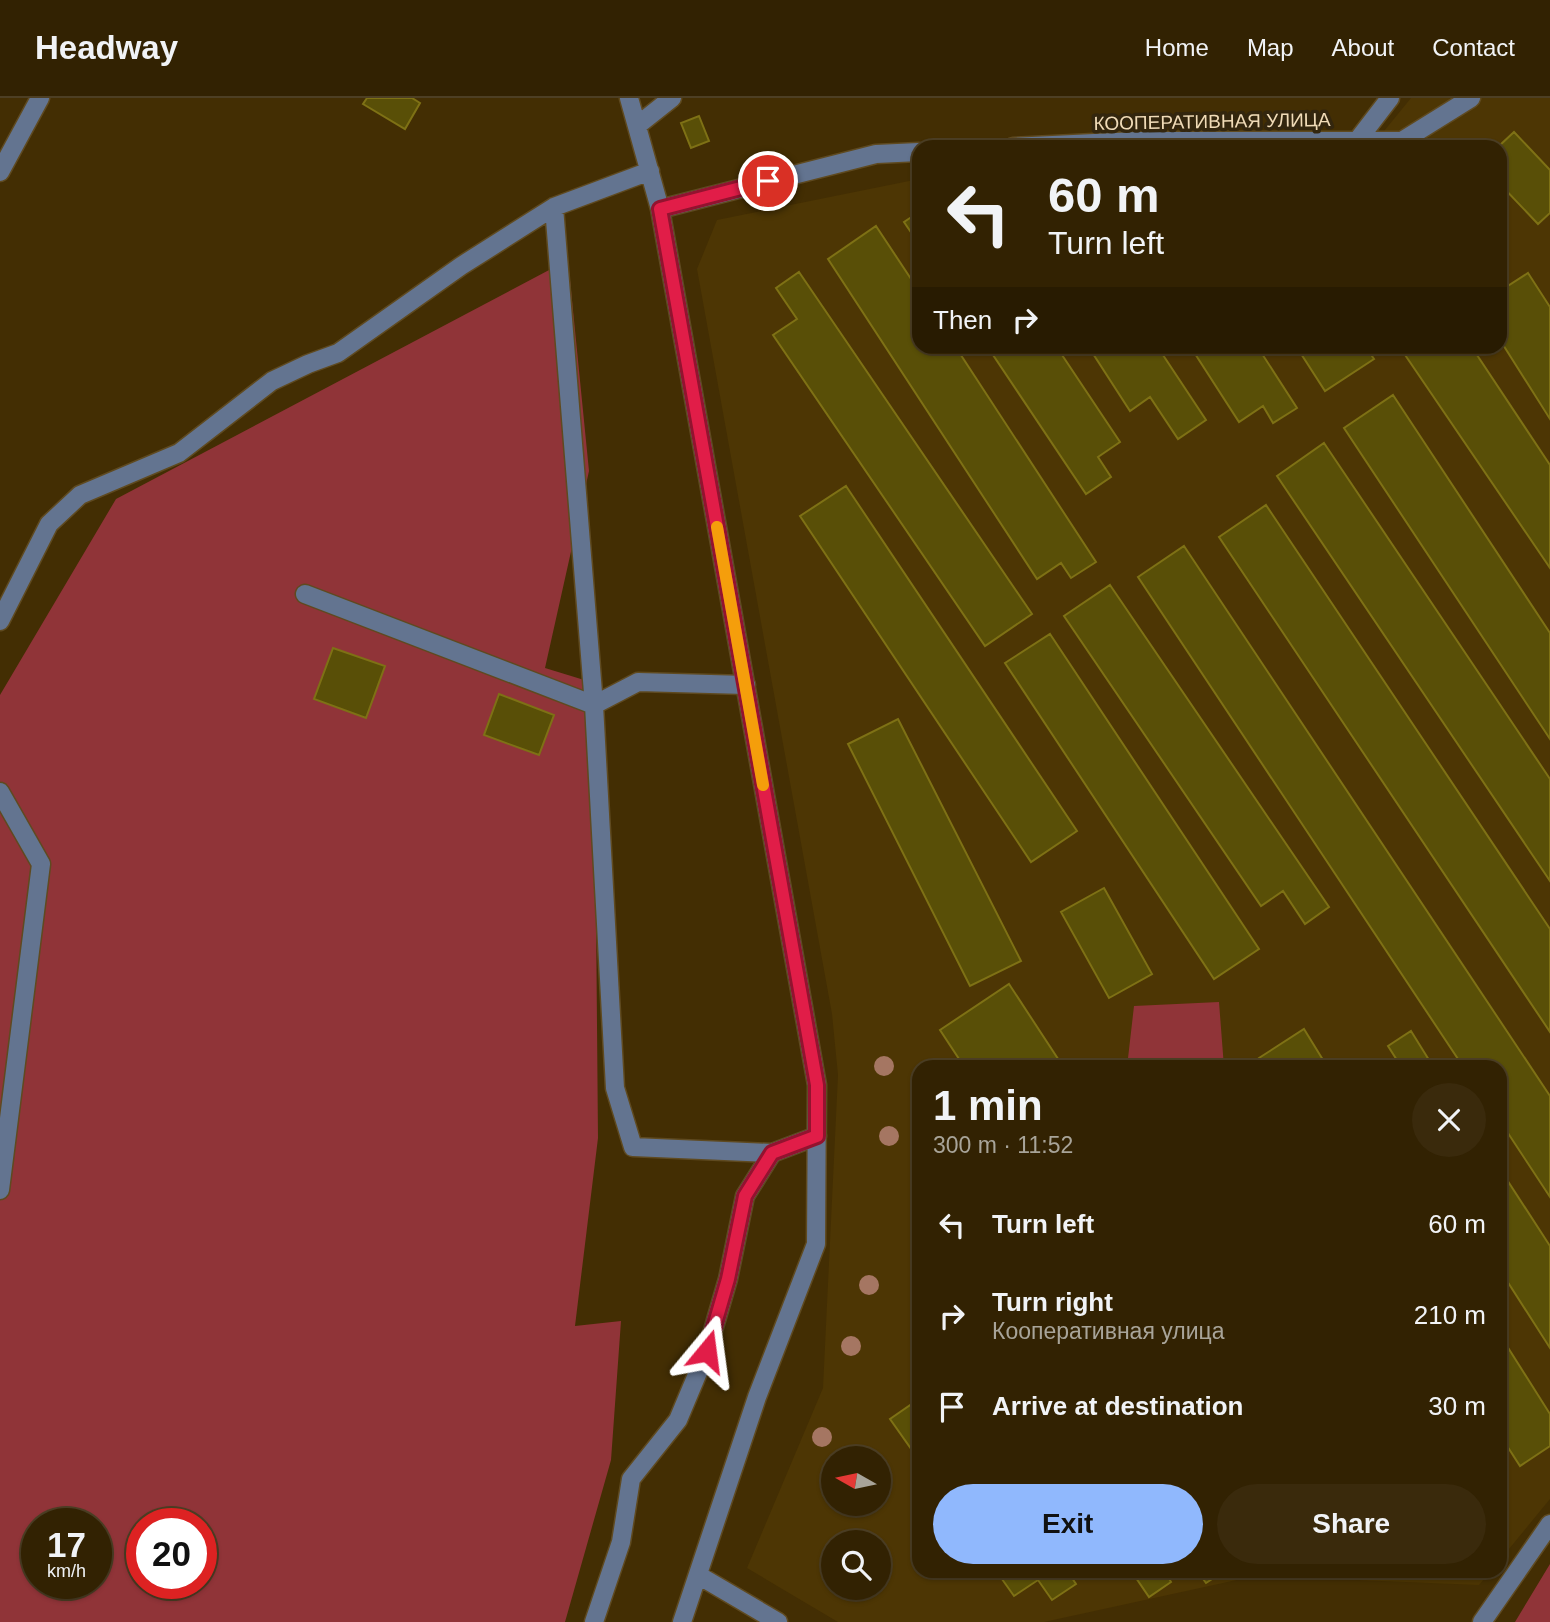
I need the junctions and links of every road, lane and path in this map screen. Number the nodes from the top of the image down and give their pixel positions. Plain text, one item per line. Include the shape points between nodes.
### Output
1 (40, 98) edge
2 (629, 98) edge
3 (672, 98) edge
4 (1390, 98) edge
5 (1471, 98) edge
6 (638, 125) junction
7 (1358, 140) edge
8 (1404, 140) edge
9 (912, 152) edge
10 (650, 171) junction
11 (0, 172) edge
12 (554, 206) junction
13 (660, 209) junction
14 (305, 594) dead end
15 (0, 621) edge
16 (746, 685) junction
17 (594, 705) junction
18 (0, 792) edge
19 (817, 1136) junction
20 (772, 1153) junction
21 (0, 1190) edge
22 (1550, 1524) edge
23 (698, 1575) junction
24 (594, 1622) edge
25 (682, 1622) edge
26 (778, 1622) edge
27 (1482, 1622) edge

1 - 11 street
2 - 6 street
3 - 6 street
4 - 7 street, КООПЕРАТИВНАЯ УЛИЦА
5 - 8 street
6 - 10 street
9 - 13 street via 876,154
10 - 12 street
10 - 13 street
12 - 15 street via 338,353 272,382 179,453 80,495 49,524
12 - 17 street
13 - 16 street
14 - 17 street
16 - 17 street via 638,682
16 - 19 street via 817,1085
17 - 20 street via 615,1088 633,1147
18 - 21 street via 41,864
19 - 20 street
19 - 23 street via 816,1244 757,1397
20 - 24 street via 745,1196 707,1351 678,1420 631,1479 621,1542
22 - 27 street
23 - 25 street
23 - 26 street

